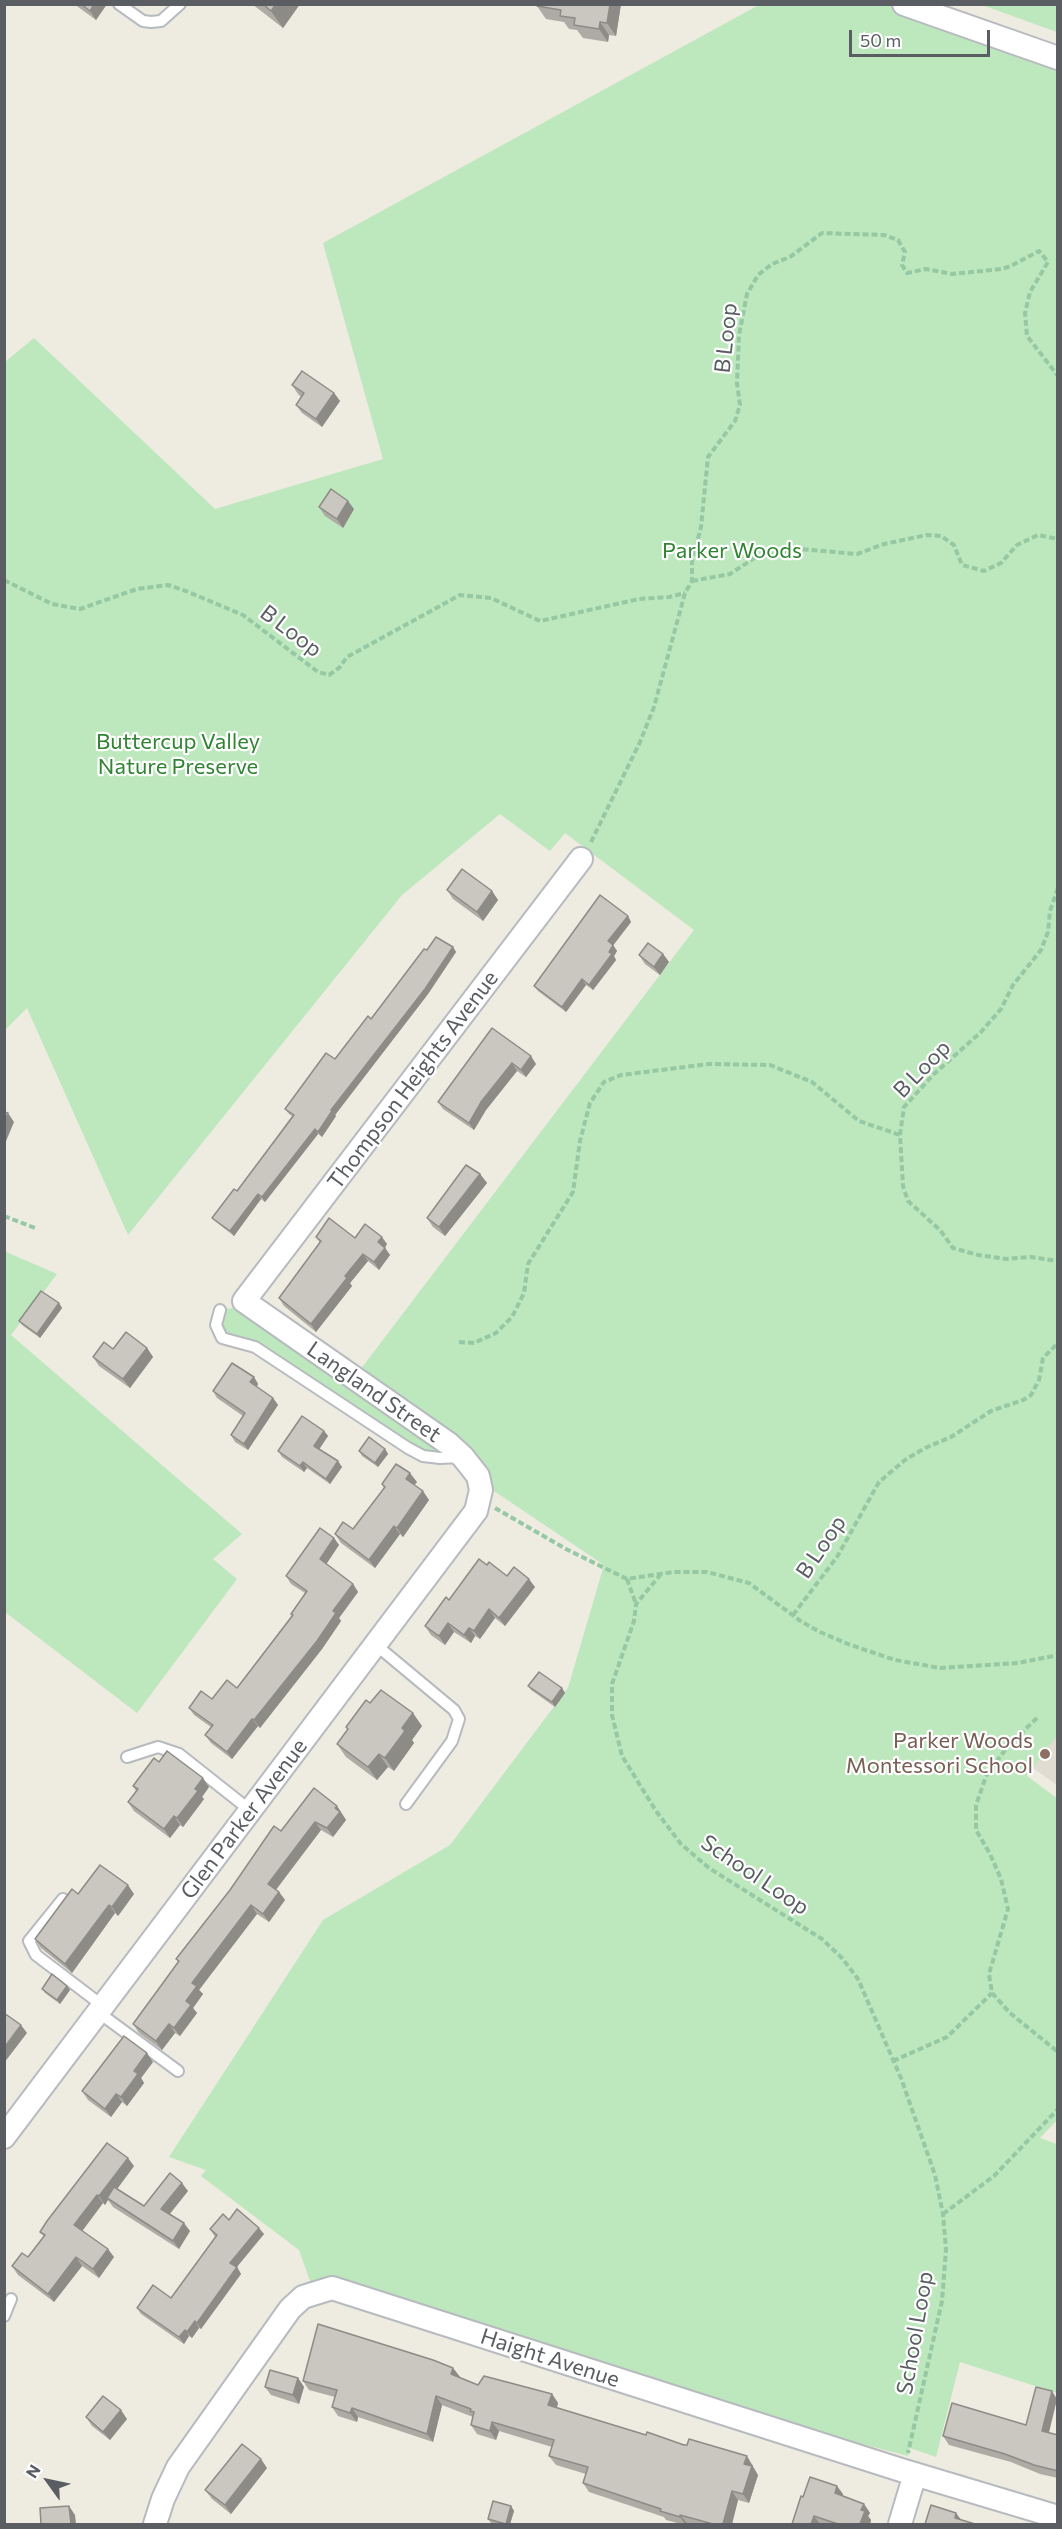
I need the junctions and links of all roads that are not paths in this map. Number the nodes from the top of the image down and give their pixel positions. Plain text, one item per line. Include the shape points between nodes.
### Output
1 (119, 4) edge
2 (180, 4) edge
3 (904, 4) edge
4 (1058, 58) edge
5 (581, 859) road end
6 (244, 1301) joint
7 (220, 1310) dead end
8 (463, 1457) junction
9 (486, 1503) joint
10 (376, 1645) junction
11 (127, 1757) dead end
12 (406, 1804) dead end
13 (250, 1811) junction
14 (63, 1899) edge
15 (101, 2009) junction
16 (178, 2071) dead end
17 (4, 2137) edge
18 (10, 2299) dead end
19 (4, 2316) edge
20 (911, 2465) junction
21 (1058, 2517) edge
22 (155, 2524) edge
23 (900, 2524) edge

1 - 2 lane via 143,21 151,22 161,21
3 - 4 street
5 - 6 street, Thompson Heights Avenue
6 - 8 street, Langland Street
7 - 8 lane via 216,1325 222,1338 255,1347 423,1456
8 - 9 street, Langland Street via 478,1476
9 - 10 street, Glen Parker Avenue
10 - 12 lane via 454,1710 459,1719 452,1741
10 - 13 street, Glen Parker Avenue
11 - 13 lane via 158,1747 179,1754
13 - 15 street, Glen Parker Avenue
14 - 15 lane via 29,1941 36,1955
15 - 16 lane
15 - 17 street, Glen Parker Avenue
18 - 19 lane
20 - 21 street, Haight Avenue
20 - 22 street, Haight Avenue via 332,2288 303,2297 290,2309 178,2467
20 - 23 street

